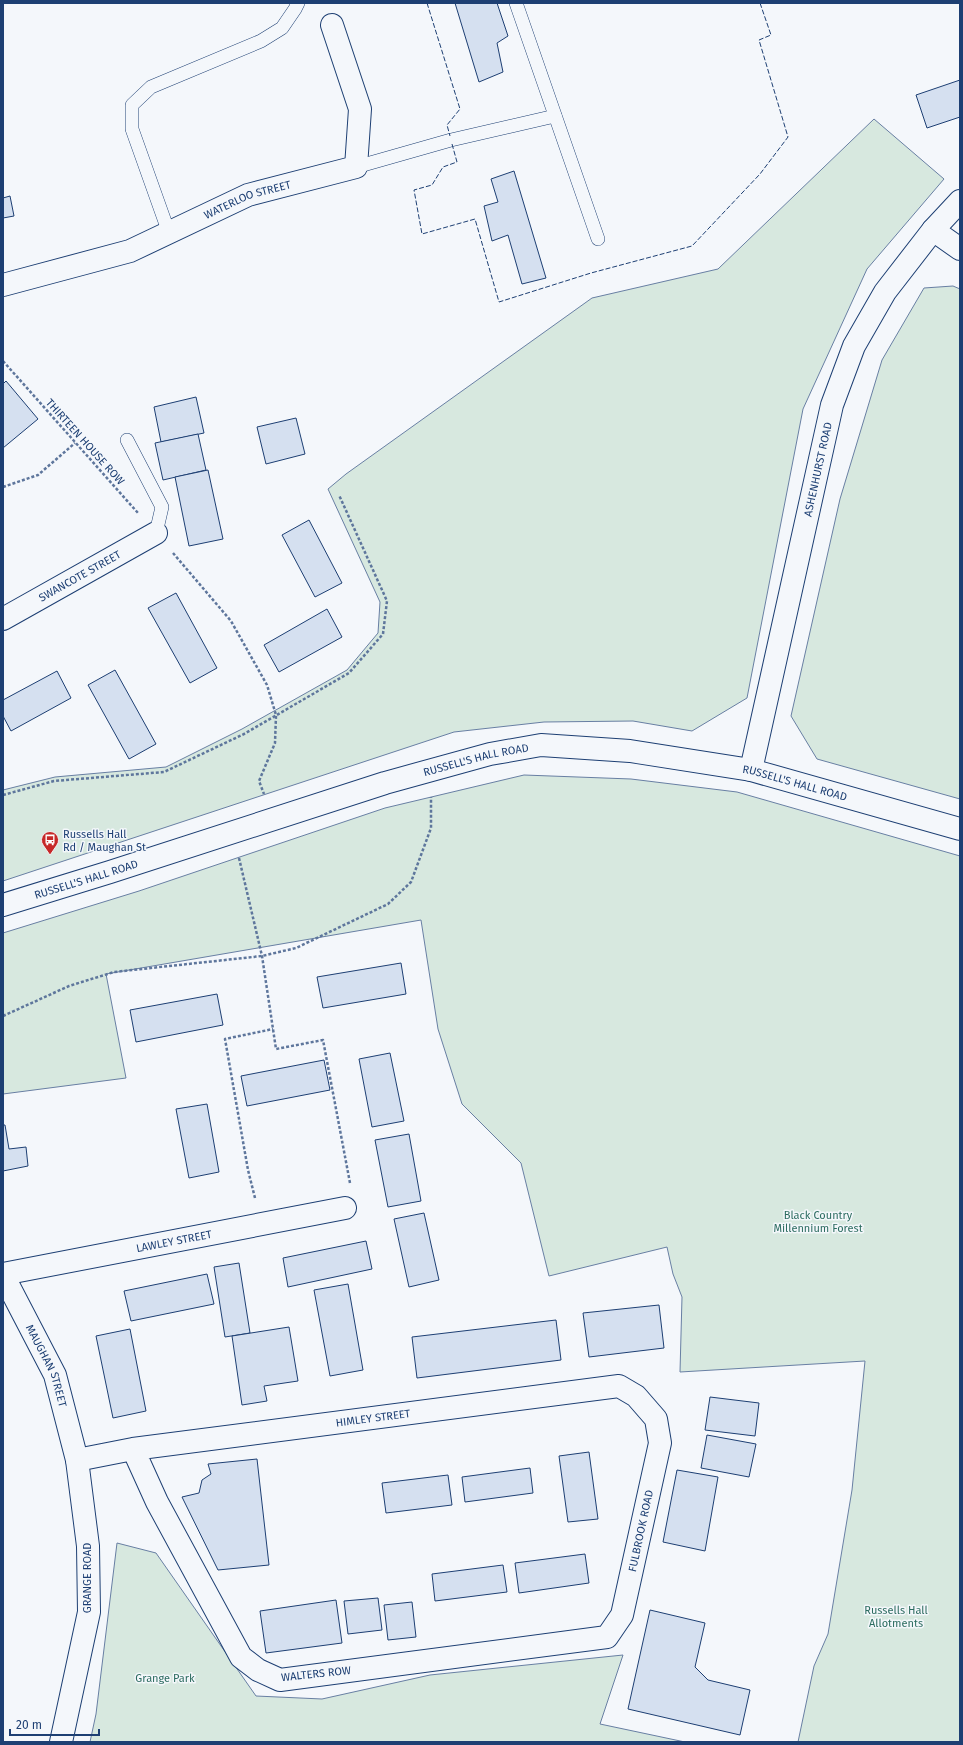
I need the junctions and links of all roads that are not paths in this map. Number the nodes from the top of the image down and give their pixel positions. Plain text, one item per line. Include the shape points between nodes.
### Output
1 (298, 3) edge
2 (516, 3) edge
3 (332, 25) dead end
4 (555, 116) junction
5 (356, 167) junction
6 (960, 201) edge
7 (933, 230) junction
8 (169, 233) junction
9 (598, 239) dead end
10 (960, 249) edge
11 (3, 285) edge
12 (127, 440) dead end
13 (156, 533) joint
14 (3, 619) edge
15 (751, 770) junction
16 (960, 829) edge
17 (3, 905) edge
18 (345, 1208) road end
19 (3, 1275) edge
20 (656, 1420) joint
21 (133, 1448) junction
22 (77, 1460) junction
23 (607, 1637) joint
24 (60, 1742) edge

1 - 8 lane via 282,28 261,41 151,87 132,105 132,129
2 - 4 lane
3 - 5 street via 360,109
4 - 5 lane via 451,140
4 - 9 lane
5 - 8 street, WATERLOO STREET via 248,195
6 - 7 street, ASHENHURST ROAD
7 - 10 street
7 - 15 street, ASHENHURST ROAD via 885,292 854,346 832,405
8 - 11 street, WATERLOO STREET via 130,252
12 - 13 lane via 162,507
13 - 14 street, SWANCOTE STREET
15 - 16 street, RUSSELL'S HALL ROAD
15 - 17 street, RUSSELL'S HALL ROAD via 630,751 541,745 490,754 385,783
18 - 19 street, LAWLEY STREET
19 - 22 street, MAUGHAN STREET via 55,1375
20 - 21 street, HIMLEY STREET via 636,1396 619,1386
20 - 23 street, FULBROOK ROAD via 660,1443 622,1615
21 - 22 street, HIMLEY STREET
21 - 23 street, WALTERS ROW via 156,1502 241,1657 258,1670 280,1680
22 - 24 street, GRANGE ROAD via 88,1546 89,1612

